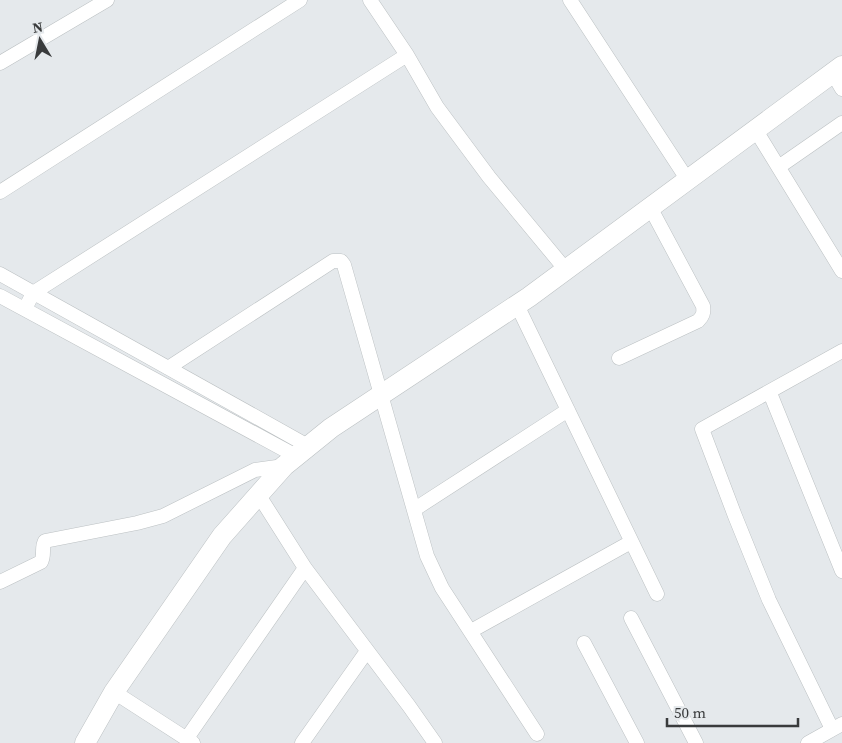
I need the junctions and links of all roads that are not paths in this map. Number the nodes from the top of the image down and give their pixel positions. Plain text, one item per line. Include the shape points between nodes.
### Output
1 (107, 0) edge
2 (300, 0) edge
3 (370, 0) edge
4 (570, 0) edge
5 (406, 54) junction
6 (0, 63) edge
7 (839, 76) edge
8 (842, 123) edge
9 (755, 129) junction
10 (780, 166) junction
11 (687, 179) junction
12 (0, 192) edge
13 (650, 207) junction
14 (566, 270) junction
15 (842, 271) edge
16 (0, 274) edge
17 (33, 293) junction
18 (0, 296) edge
19 (517, 305) junction
20 (24, 309) junction
21 (842, 351) edge
22 (619, 358) dead end
23 (168, 368) junction
24 (770, 393) junction
25 (380, 396) junction
26 (568, 410) junction
27 (296, 456) junction
28 (258, 494) junction
29 (415, 509) junction
30 (631, 542) junction
31 (305, 568) junction
32 (842, 572) edge
33 (0, 582) edge
34 (657, 594) dead end
35 (631, 618) dead end
36 (471, 631) junction
37 (584, 643) dead end
38 (367, 651) junction
39 (114, 692) junction
40 (837, 726) edge
41 (537, 734) dead end
42 (190, 740) edge
43 (85, 743) edge
44 (302, 743) edge
45 (435, 743) edge
46 (636, 743) edge
47 (696, 743) edge
48 (808, 743) edge

1 - 6 street
2 - 12 street
3 - 5 street
4 - 11 street
5 - 14 street via 437,107
5 - 17 street
7 - 9 street
8 - 10 street
9 - 10 street
9 - 11 street
10 - 15 street
11 - 13 street
13 - 14 street
13 - 22 street via 704,311 698,321
14 - 19 street
16 - 17 street
17 - 20 street
17 - 23 street
18 - 20 street
19 - 25 street
19 - 26 street
20 - 27 street
21 - 24 street
23 - 25 street via 337,260 344,265
23 - 27 street
24 - 32 street
24 - 40 street via 702,429 769,600
25 - 27 street
25 - 29 street
26 - 29 street
26 - 30 street
27 - 28 street
27 - 33 street via 250,472 163,516 45,541 41,562
28 - 31 street
28 - 39 street via 222,536
29 - 36 street via 427,556 442,588
30 - 34 street
30 - 36 street
31 - 38 street
31 - 42 street
35 - 47 street
36 - 41 street
37 - 46 street
38 - 44 street
38 - 45 street
39 - 42 street
39 - 43 street
40 - 48 street

